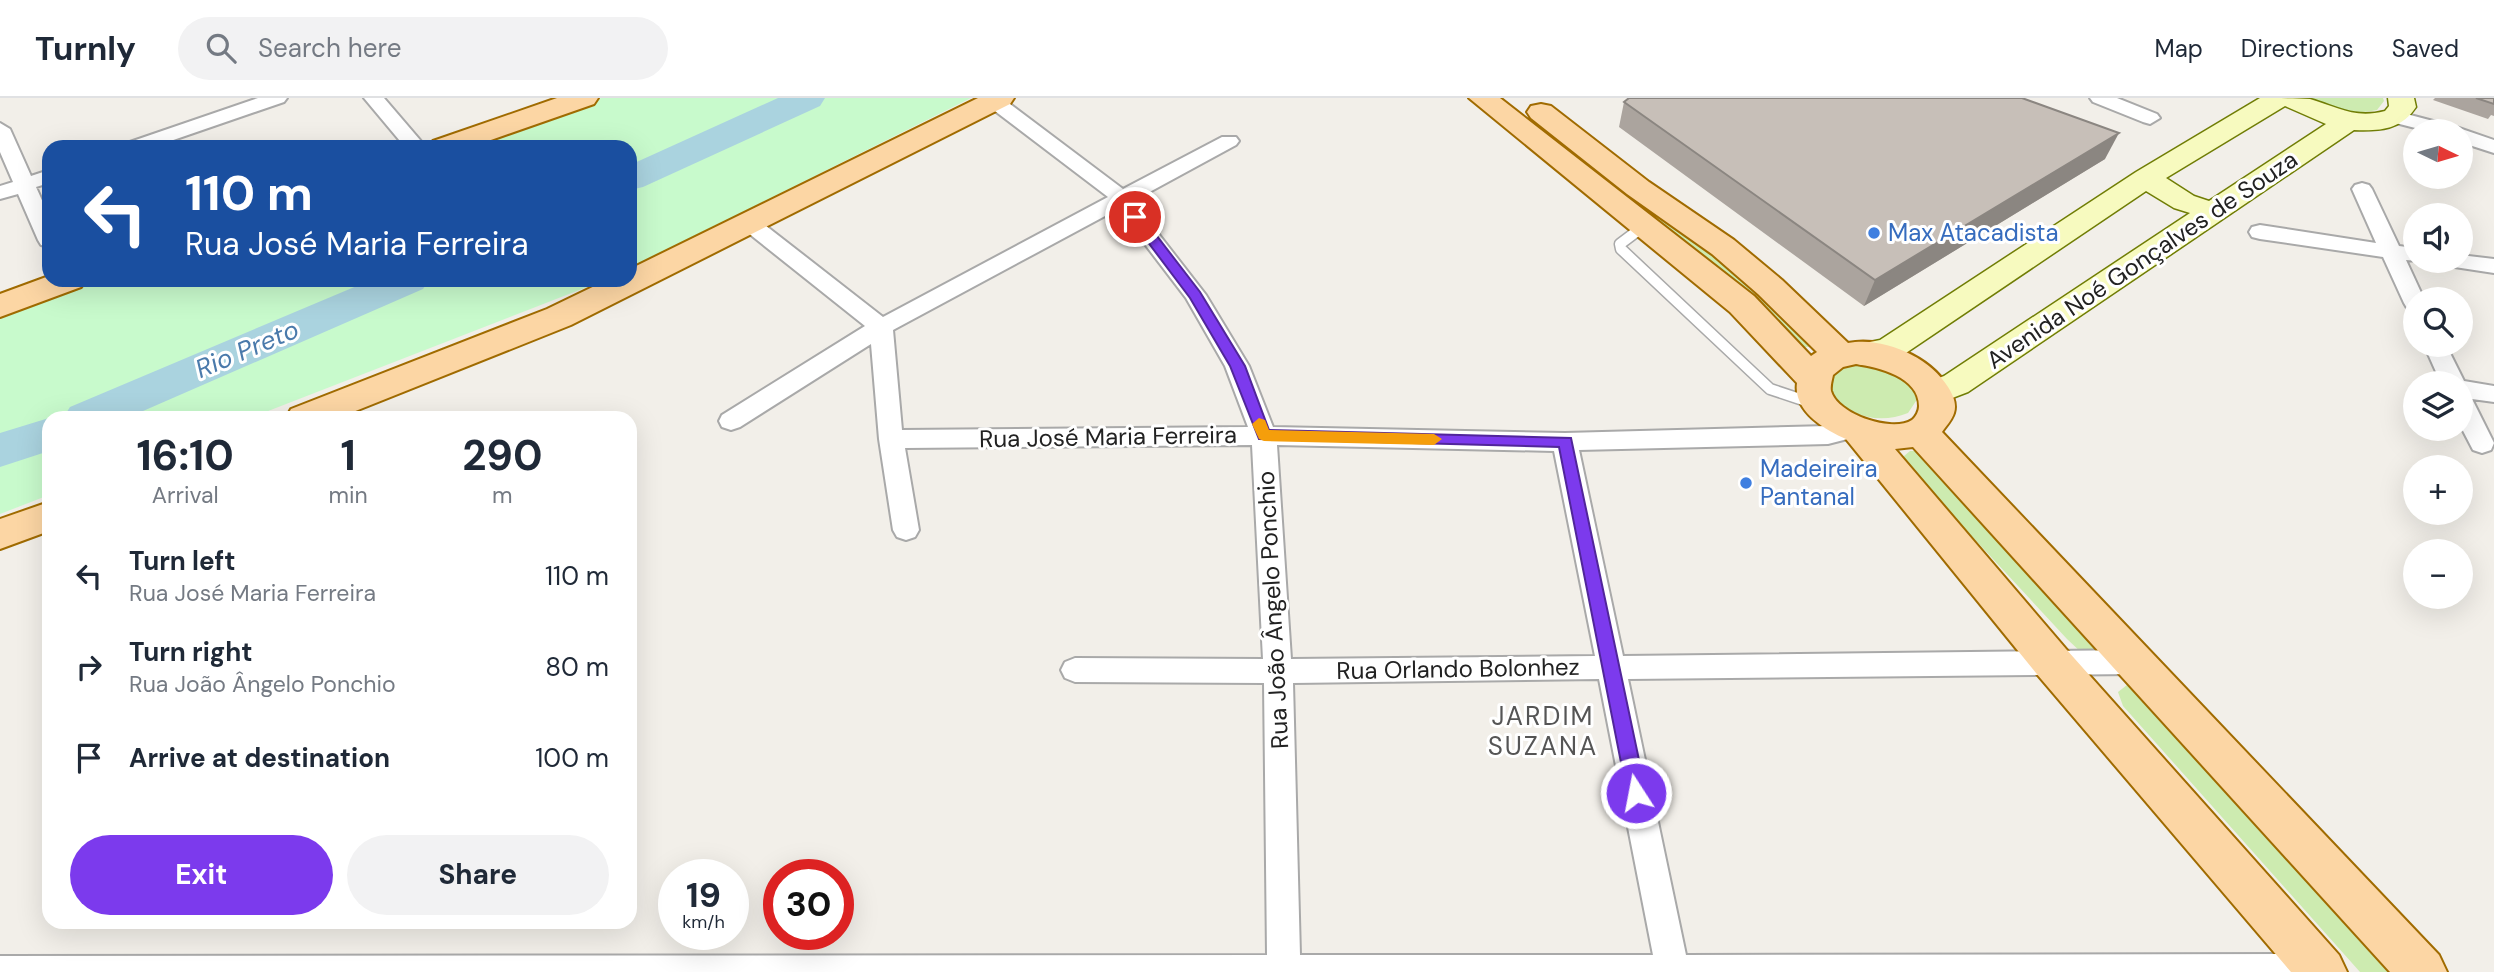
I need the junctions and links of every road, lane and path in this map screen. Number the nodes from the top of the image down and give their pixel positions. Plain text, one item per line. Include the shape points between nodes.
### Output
1 (277, 98) edge
2 (374, 98) edge
3 (584, 98) edge
4 (2100, 98) edge
5 (2279, 98) edge
6 (2290, 98) edge
7 (997, 100) edge
8 (1502, 103) edge
9 (2400, 107) edge
10 (2150, 118) dead end
11 (2423, 119) edge
12 (2348, 121) junction
13 (0, 130) edge
14 (154, 140) edge
15 (410, 140) edge
16 (463, 140) edge
17 (2473, 140) edge
18 (1229, 141) dead end
19 (2494, 147) edge
20 (1576, 172) junction
21 (2146, 178) junction
22 (42, 179) edge
23 (24, 185) junction
24 (1638, 188) junction
25 (2362, 189) dead end
26 (0, 193) edge
27 (1120, 197) junction
28 (2212, 211) junction
29 (749, 223) junction
30 (42, 225) edge
31 (1644, 226) junction
32 (2260, 232) dead end
33 (2391, 251) junction
34 (2403, 253) edge
35 (2473, 263) edge
36 (2494, 266) edge
37 (637, 278) edge
38 (50, 287) edge
39 (620, 287) edge
40 (2408, 287) edge
41 (0, 306) edge
42 (881, 327) junction
43 (1851, 354) junction
44 (2473, 391) edge
45 (2494, 394) edge
46 (322, 411) edge
47 (1927, 412) junction
48 (1835, 416) junction
49 (732, 421) dead end
50 (2473, 426) edge
51 (1264, 436) junction
52 (891, 439) junction
53 (1565, 442) junction
54 (2482, 444) dead end
55 (42, 519) edge
56 (906, 530) dead end
57 (0, 534) edge
58 (2051, 661) junction
59 (2135, 662) junction
60 (1611, 667) junction
61 (1075, 670) dead end
62 (1279, 671) junction
63 (817, 971) edge
64 (1284, 971) edge
65 (1672, 971) edge
66 (1986, 971) edge
67 (2322, 971) edge
68 (0, 972) edge
69 (130, 972) edge
70 (2422, 972) edge

1 - 14 street
2 - 15 street
3 - 16 main road
4 - 10 street
5 - 21 main road
6 - 12 main road via 2323,115
7 - 27 street, Rua João Ângelo Ponchio
7 - 29 main road
8 - 20 main road
8 - 24 main road via 1570,135
9 - 11 street
9 - 12 main road via 2367,122
12 - 28 main road, Avenida Noé Gonçalves de Souza
13 - 23 street
17 - 19 street
18 - 27 street
20 - 24 main road via 1616,189
20 - 31 main road
21 - 28 main road via 2185,202
21 - 43 main road via 1889,349
22 - 23 street
23 - 26 street
23 - 30 street
24 - 43 main road via 1723,247
25 - 33 street
27 - 42 street
27 - 51 street, Rua João Ângelo Ponchio via 1195,295 1237,366
28 - 47 main road, Avenida Noé Gonçalves de Souza via 1956,384
29 - 37 main road
29 - 42 street
31 - 48 main road via 1742,304
31 - 48 lane via 1620,244 1621,250 1770,389
32 - 33 street
33 - 34 street
33 - 40 street
35 - 36 street
38 - 41 main road
39 - 46 main road via 559,317
42 - 49 street
42 - 52 street
43 - 47 main road via 1883,357 1920,376
43 - 48 main road via 1822,363
44 - 45 street
47 - 48 main road via 1889,437
47 - 59 main road
48 - 53 street, Rua José Maria Ferreira
48 - 58 main road
50 - 54 street
51 - 52 street, Rua José Maria Ferreira
51 - 53 street, Rua José Maria Ferreira
51 - 62 street, Rua João Ângelo Ponchio
52 - 56 street
53 - 60 street
55 - 57 main road
58 - 59 street, Rua Orlando Bolonhez
58 - 60 street, Rua Orlando Bolonhez
58 - 67 main road
59 - 70 main road
60 - 62 street, Rua Orlando Bolonhez
60 - 65 street
61 - 62 street, Rua Orlando Bolonhez
62 - 64 street, Rua João Ângelo Ponchio
63 - 64 street
63 - 69 street
64 - 65 street
65 - 66 street
66 - 67 street
68 - 69 street

